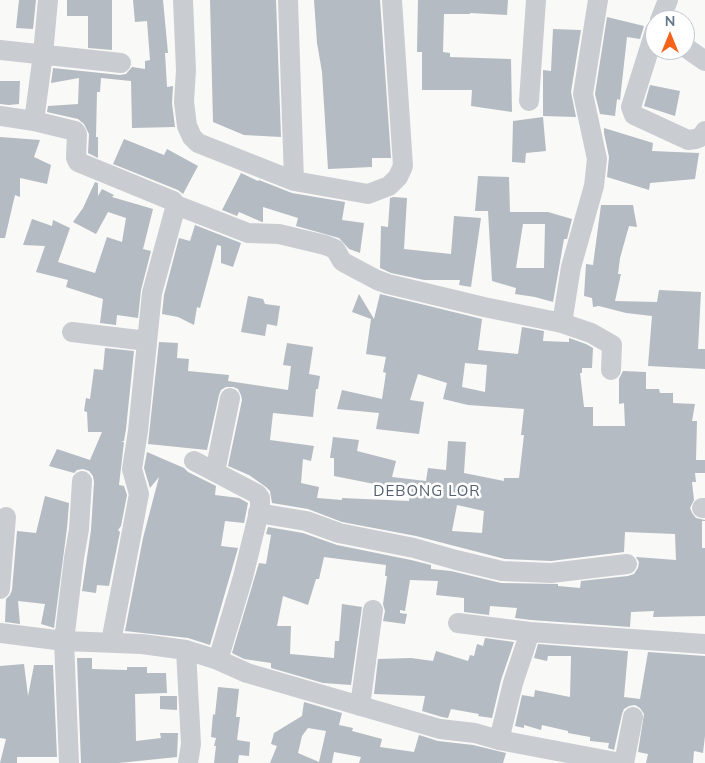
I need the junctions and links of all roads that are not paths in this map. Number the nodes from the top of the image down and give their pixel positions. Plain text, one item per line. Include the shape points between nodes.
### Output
1 (48, 0) edge
2 (183, 0) edge
3 (288, 0) edge
4 (392, 0) edge
5 (536, 0) edge
6 (598, 0) edge
7 (0, 50) edge
8 (43, 54) junction
9 (646, 60) edge
10 (121, 62) dead end
11 (529, 101) dead end
12 (0, 116) edge
13 (34, 121) junction
14 (705, 131) edge
15 (294, 182) junction
16 (176, 205) junction
17 (562, 323) junction
18 (72, 332) dead end
19 (147, 341) junction
20 (612, 370) dead end
21 (230, 398) dead end
22 (194, 461) dead end
23 (215, 472) junction
24 (82, 481) dead end
25 (258, 513) junction
26 (6, 517) dead end
27 (627, 564) dead end
28 (0, 589) edge
29 (373, 610) dead end
30 (458, 623) dead end
31 (530, 632) junction
32 (0, 633) edge
33 (64, 641) junction
34 (111, 642) junction
35 (705, 644) edge
36 (186, 650) junction
37 (218, 660) junction
38 (360, 706) junction
39 (633, 717) dead end
40 (499, 740) junction
41 (69, 763) edge
42 (188, 763) edge
43 (622, 763) edge

1 - 8 street
2 - 15 street via 184,102 192,137 198,143
3 - 15 street
4 - 15 street via 403,157 398,177 389,186 368,194
5 - 11 street
6 - 17 street via 583,94 596,159 594,186 571,267
7 - 8 street
8 - 10 street
8 - 13 street
9 - 14 street via 631,107 634,115 688,140 702,136
12 - 13 street
13 - 16 street via 75,131 78,134 76,158 82,165
16 - 17 street via 248,232 279,234 325,245 335,249 345,263 388,284
16 - 19 street via 155,278
17 - 20 street via 591,333 612,346
18 - 19 street
19 - 34 street via 132,468 139,494
21 - 23 street
22 - 23 street
23 - 25 street via 257,494 260,498
24 - 33 street
25 - 27 street via 502,571 551,572
25 - 37 street
26 - 28 street
29 - 38 street
30 - 31 street
31 - 35 street
31 - 40 street
32 - 33 street
33 - 34 street
33 - 41 street
34 - 36 street
36 - 37 street
36 - 42 street
37 - 38 street via 247,673
38 - 40 street via 440,729
39 - 43 street
40 - 43 street

